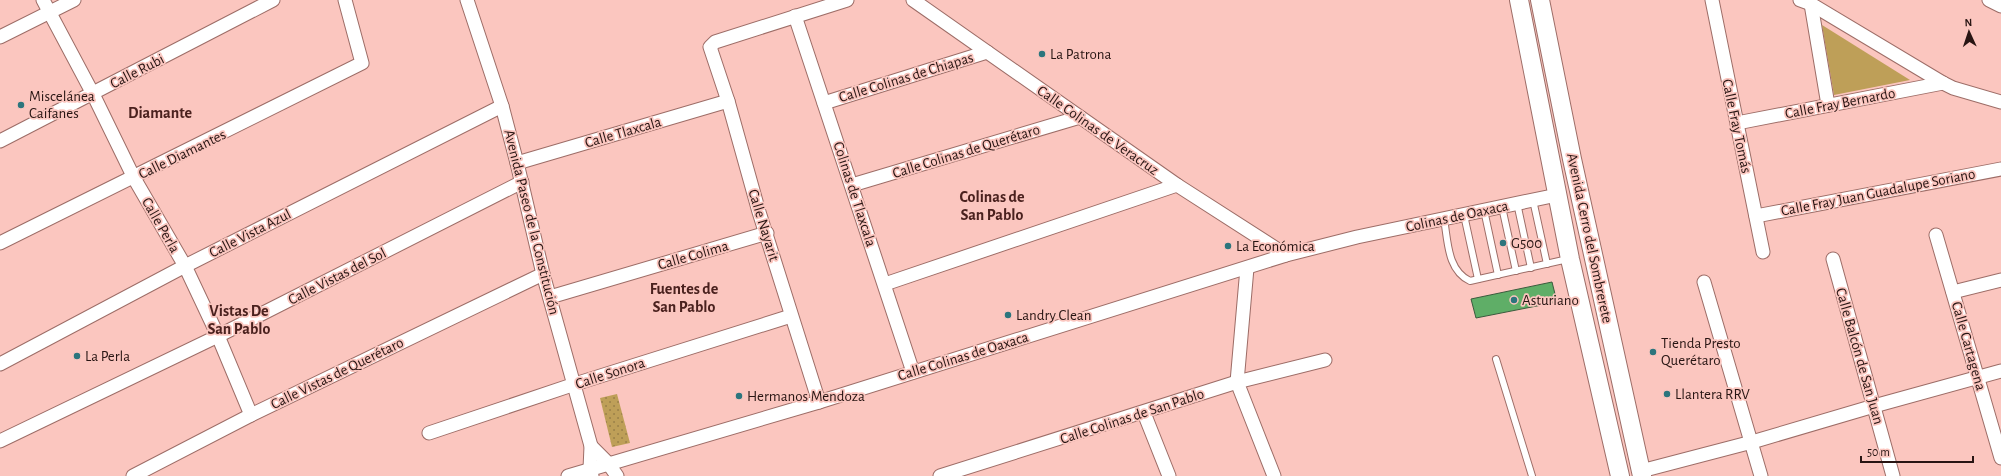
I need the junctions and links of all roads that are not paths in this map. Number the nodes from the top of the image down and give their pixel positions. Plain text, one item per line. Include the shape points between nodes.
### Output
1 (43, 0) edge
2 (74, 0) edge
3 (273, 0) edge
4 (345, 0) edge
5 (467, 0) edge
6 (848, 0) edge
7 (913, 0) edge
8 (1519, 0) edge
9 (1540, 0) edge
10 (1712, 0) edge
11 (1990, 0) edge
12 (1806, 2) edge
13 (2001, 6) edge
14 (49, 13) junction
15 (795, 16) junction
16 (0, 37) edge
17 (987, 52) junction
18 (1943, 83) junction
19 (93, 94) junction
20 (728, 101) junction
21 (2001, 102) edge
22 (824, 103) junction
23 (1828, 105) junction
24 (502, 106) junction
25 (1080, 117) junction
26 (1737, 123) junction
27 (0, 141) edge
28 (518, 163) junction
29 (2001, 169) edge
30 (134, 178) junction
31 (522, 182) junction
32 (852, 185) junction
33 (1177, 186) junction
34 (1557, 195) junction
35 (1532, 200) junction
36 (1517, 203) junction
37 (1502, 207) junction
38 (1484, 210) junction
39 (1464, 215) junction
40 (1756, 216) junction
41 (1444, 219) junction
42 (767, 233) junction
43 (1936, 235) dead end
44 (1357, 237) joint
45 (0, 243) edge
46 (1763, 252) dead end
47 (1286, 256) junction
48 (1570, 259) junction
49 (1833, 259) dead end
50 (1547, 264) junction
51 (185, 266) junction
52 (1247, 268) junction
53 (1531, 268) junction
54 (1516, 271) junction
55 (543, 274) junction
56 (1498, 275) junction
57 (1478, 279) junction
58 (2001, 280) edge
59 (1704, 282) dead end
60 (885, 284) junction
61 (1953, 292) junction
62 (550, 297) junction
63 (791, 316) junction
64 (218, 336) junction
65 (1496, 359) dead end
66 (1325, 360) dead end
67 (0, 364) edge
68 (2001, 371) edge
69 (913, 372) junction
70 (1978, 377) junction
71 (1237, 382) junction
72 (575, 384) junction
73 (818, 402) junction
74 (1874, 406) junction
75 (1144, 412) junction
76 (251, 415) junction
77 (429, 432) dead end
78 (0, 441) edge
79 (1752, 442) junction
80 (591, 446) junction
81 (2001, 458) edge
82 (608, 463) junction
83 (591, 473) edge
84 (1642, 473) edge
85 (133, 476) edge
86 (568, 476) edge
87 (617, 476) edge
88 (940, 476) edge
89 (1169, 476) edge
90 (1274, 476) edge
91 (1532, 476) edge
92 (1620, 476) edge
93 (1761, 476) edge
94 (1893, 476) edge

1 - 14 street, Calle Perla
2 - 14 street
3 - 19 street, Calle Rubi
4 - 30 street, Calle Diamantes via 362,63
5 - 24 street, Avenida Paseo de la Constitución
6 - 15 street
7 - 17 street, Calle Colinas de Veracruz
8 - 34 main road, Avenida Cerro del Sombrerete
9 - 84 main road, Avenida Cerro del Sombrerete via 1572,159
10 - 26 street, Calle Fray Tomás
11 - 13 street
12 - 18 street
12 - 23 street
14 - 16 street
14 - 19 street, Calle Perla
15 - 20 street, Calle Nayarit via 715,42 710,47
15 - 22 street, Colinas de Tlaxcala
17 - 22 street, Calle Colinas de Chiapas
17 - 25 street, Calle Colinas de Veracruz
18 - 21 street
18 - 23 street, Calle Fray Bernardo
19 - 27 street, Calle Rubi
19 - 30 street, Calle Perla
20 - 28 street, Calle Tlaxcala
20 - 42 street, Calle Nayarit
22 - 32 street, Colinas de Tlaxcala
23 - 26 street, Calle Fray Bernardo
24 - 28 street, Avenida Paseo de la Constitución
24 - 51 street, Calle Vista Azul
25 - 32 street, Calle Colinas de Querétaro
25 - 33 street, Calle Colinas de Veracruz
26 - 40 street, Calle Fray Tomás
28 - 31 street, Avenida Paseo de la Constitución
29 - 40 street, Calle Fray Juan Guadalupe Soriano
30 - 45 street, Calle Diamantes
30 - 51 street, Calle Perla
31 - 55 street, Avenida Paseo de la Constitución
31 - 64 street, Calle Vistas del Sol
32 - 60 street, Colinas de Tlaxcala
33 - 47 street, Calle Colinas de Veracruz
33 - 60 street
34 - 35 street, Colinas de Oaxaca
34 - 48 main road, Avenida Cerro del Sombrerete
35 - 36 street, Colinas de Oaxaca
35 - 50 lane
36 - 37 street, Colinas de Oaxaca
36 - 53 lane
37 - 38 street, Colinas de Oaxaca
37 - 54 lane
38 - 39 street, Colinas de Oaxaca
38 - 56 lane
39 - 41 street, Colinas de Oaxaca
39 - 57 lane
40 - 46 street, Calle Fray Tomás
41 - 44 street, Colinas de Oaxaca
41 - 57 lane via 1452,266 1464,278 1470,281
42 - 62 street, Calle Colima
42 - 63 street, Calle Nayarit
43 - 61 street, Calle Cartagena
44 - 47 street, Calle Colinas de Oaxaca
47 - 52 street, Calle Colinas de Oaxaca
48 - 50 lane
48 - 92 main road, Avenida Cerro del Sombrerete
49 - 74 street, Calle Balcón de San Juan
50 - 53 lane
51 - 64 street
51 - 67 street, Calle Vista Azul
52 - 69 street, Calle Colinas de Oaxaca
52 - 71 street
53 - 54 lane
54 - 56 lane
55 - 62 street, Avenida Paseo de la Constitución
55 - 76 street, Calle Vistas de Querétaro
56 - 57 lane
58 - 61 street
59 - 79 street
60 - 69 street, Colinas de Tlaxcala
61 - 70 street, Calle Cartagena
62 - 72 street, Avenida Paseo de la Constitución
63 - 72 street, Calle Sonora
63 - 73 street, Calle Nayarit
64 - 76 street
64 - 78 street, Calle Vistas del Sol
65 - 91 lane
66 - 71 street, Calle Colinas de San Pablo
68 - 70 street
69 - 73 street, Calle Colinas de Oaxaca
70 - 74 street
70 - 81 street, Calle Cartagena
71 - 75 street, Calle Colinas de San Pablo
71 - 90 street
72 - 77 street, Calle Sonora
72 - 80 street, Avenida Paseo de la Constitución
73 - 82 street, Calle Colinas de Oaxaca
74 - 79 street
74 - 94 street, Calle Balcón de San Juan
75 - 88 street, Calle Colinas de San Pablo
75 - 89 street
76 - 85 street, Calle Vistas de Querétaro
79 - 84 street
79 - 93 street
80 - 82 street
80 - 83 street, Avenida Paseo de la Constitución
82 - 83 street, Calle Colinas de Oaxaca
82 - 87 street
83 - 86 street, Calle Colinas de Oaxaca

